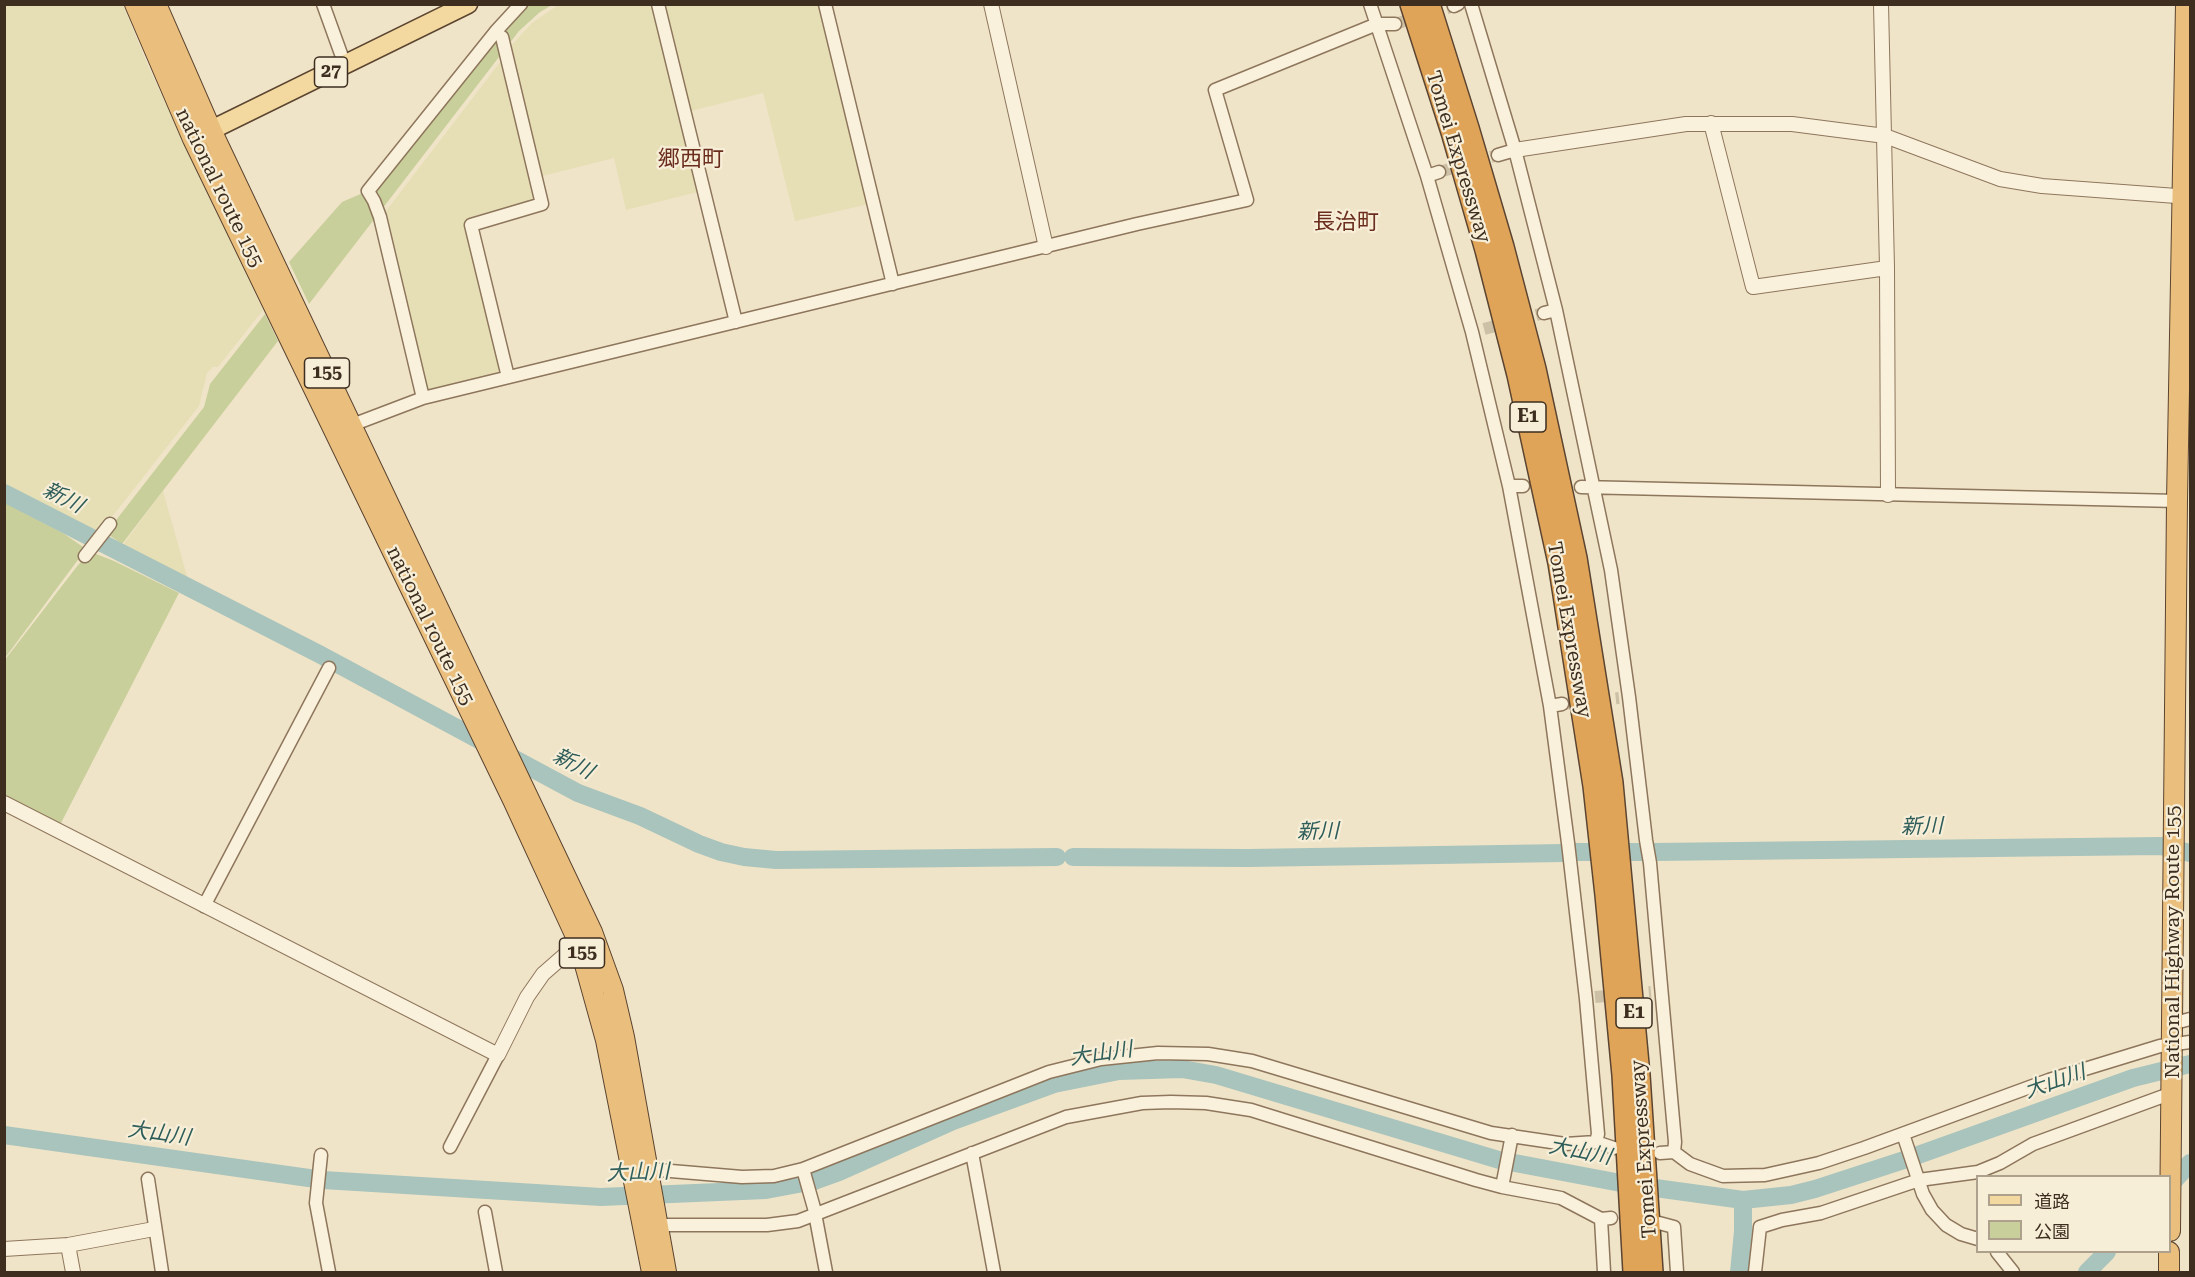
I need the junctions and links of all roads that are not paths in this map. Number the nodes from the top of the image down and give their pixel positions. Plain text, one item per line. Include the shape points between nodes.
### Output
1 (135, 4) edge
2 (156, 4) edge
3 (323, 4) edge
4 (468, 4) edge
5 (520, 4) edge
6 (658, 4) edge
7 (825, 4) edge
8 (991, 4) edge
9 (1370, 4) edge
10 (1411, 4) edge
11 (1429, 4) edge
12 (1471, 4) edge
13 (1881, 4) edge
14 (2186, 4) edge
15 (1377, 24) junction
16 (1395, 24) tunnel mouth
17 (502, 37) dead end
18 (345, 65) junction
19 (1711, 123) junction
20 (202, 134) junction
21 (1885, 136) junction
22 (1515, 150) junction
23 (1498, 155) tunnel mouth
24 (2186, 197) edge
25 (1046, 247) junction
26 (1887, 268) junction
27 (893, 284) junction
28 (736, 322) junction
29 (508, 377) junction
30 (423, 398) junction
31 (352, 425) junction
32 (1509, 486) junction
33 (1523, 486) dead end
34 (1581, 487) dead end
35 (1594, 487) junction
36 (1888, 495) junction
37 (2182, 498) edge
38 (110, 524) dead end
39 (85, 556) dead end
40 (329, 668) dead end
41 (496, 746) junction
42 (4, 803) edge
43 (1608, 838) junction
44 (204, 906) junction
45 (586, 937) junction
46 (2190, 1018) edge
47 (2171, 1024) junction
48 (2181, 1043) edge
49 (498, 1055) junction
50 (2172, 1093) junction
51 (1511, 1138) junction
52 (1905, 1139) junction
53 (1596, 1142) junction
54 (450, 1147) dead end
55 (1674, 1152) junction
56 (972, 1153) junction
57 (1637, 1154) junction
58 (321, 1159) dead end
59 (639, 1168) junction
60 (804, 1172) junction
61 (2170, 1175) edge
62 (1918, 1178) junction
63 (148, 1179) dead end
64 (1503, 1185) junction
65 (484, 1212) dead end
66 (815, 1212) junction
67 (1646, 1214) junction
68 (650, 1224) junction
69 (154, 1229) junction
70 (1976, 1239) edge
71 (68, 1245) junction
72 (4, 1249) edge
73 (1999, 1253) edge
74 (2169, 1253) edge
75 (73, 1272) edge
76 (162, 1272) edge
77 (329, 1272) edge
78 (496, 1272) edge
79 (652, 1272) edge
80 (666, 1272) edge
81 (826, 1272) edge
82 (994, 1272) edge
83 (1604, 1272) edge
84 (1634, 1272) edge
85 (1652, 1272) edge
86 (1677, 1272) edge
87 (1755, 1272) edge
88 (2013, 1272) edge
89 (2169, 1272) edge

1 - 20 highway, national route 155 / 155
2 - 20 highway, national route 155 / 155
3 - 18 street
4 - 18 main road, 27
5 - 30 street via 368,191 380,217
6 - 28 street
7 - 27 street
8 - 25 street
9 - 15 street
10 - 43 highway, Tomei Expressway / E1 via 1474,207 1524,398 1559,562
11 - 43 highway, Tomei Expressway / E1 via 1503,247 1556,461 1576,558 1612,783
12 - 22 street
13 - 21 street
14 - 24 highway, National Highway Route 155
15 - 16 street
15 - 25 street via 1215,90 1247,200
15 - 32 street via 1433,174 1478,330
17 - 29 street via 542,204 471,225
18 - 20 main road, 27
19 - 21 street via 1792,124
19 - 22 street
19 - 26 street via 1753,287
20 - 31 highway, national route 155 / 155
20 - 41 highway, national route 155 / 155 via 471,711
21 - 24 street via 2000,179
21 - 26 street
22 - 23 street
22 - 35 street
24 - 37 highway, National Highway Route 155
25 - 27 street
26 - 36 street
27 - 28 street
28 - 29 street
29 - 30 street
30 - 31 street
31 - 41 highway, national route 155 / 155
32 - 33 street
32 - 53 street via 1556,705 1591,998
34 - 35 street
35 - 36 street
35 - 55 street via 1611,570 1624,698 1650,864 1657,991
36 - 37 street
37 - 47 highway, National Highway Route 155
38 - 39 street
40 - 44 street
41 - 45 highway, national route 155 / 155
41 - 45 highway, national route 155 / 155 via 524,789
42 - 44 street
43 - 57 highway, Tomei Expressway / E1 via 1623,1075
44 - 49 street
45 - 49 street via 543,974
45 - 59 highway, national route 155 / 155 via 606,1040
46 - 47 street
47 - 48 highway, National Highway Route 155
48 - 50 highway, National Highway Route 155
48 - 52 street via 2049,1080
49 - 54 street
50 - 61 highway, National Highway Route 155
50 - 62 street via 2033,1144 1978,1172
51 - 53 street via 1566,1144
51 - 60 street via 1252,1061 1208,1054 1158,1053 1101,1059 1049,1072
51 - 64 street
52 - 55 street via 1765,1175 1723,1176 1690,1164
52 - 62 street
53 - 57 street
55 - 57 street
56 - 64 street via 1094,1110 1142,1103 1206,1103 1251,1110
56 - 66 street
56 - 82 street
57 - 67 highway, Tomei Expressway / E1
58 - 77 street via 316,1198
59 - 60 street via 742,1177
59 - 68 highway, national route 155 / 155
60 - 66 street
62 - 70 street via 1932,1210 1946,1225
62 - 87 street via 1821,1213 1760,1227
63 - 69 street
64 - 83 street via 1561,1198 1606,1219
65 - 78 street
66 - 68 street via 798,1221 767,1225
66 - 81 street
67 - 84 highway, Tomei Expressway / E1
67 - 85 highway, Tomei Expressway / E1
67 - 86 street via 1674,1227
68 - 79 highway, national route 155 / 155
68 - 80 highway, national route 155 / 155
69 - 71 street
69 - 76 street
71 - 72 street
71 - 75 street
73 - 88 street
74 - 89 highway

